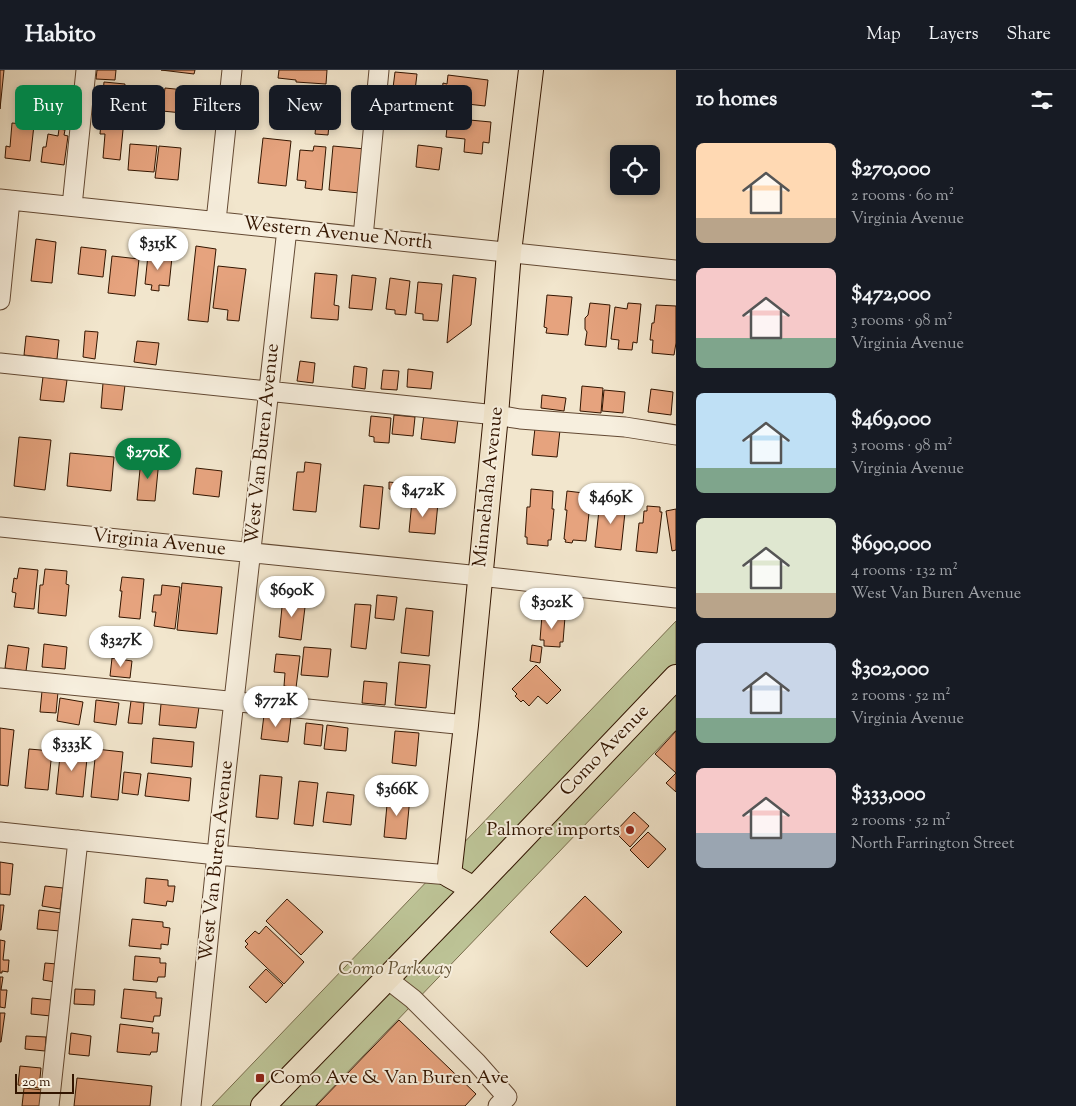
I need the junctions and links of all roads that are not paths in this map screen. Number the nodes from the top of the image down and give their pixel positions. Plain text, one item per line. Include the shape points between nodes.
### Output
1 (86, 70) edge
2 (232, 70) edge
3 (379, 70) edge
4 (531, 70) edge
5 (5, 199) edge
6 (72, 206) junction
7 (216, 221) junction
8 (287, 229) junction
9 (362, 237) junction
10 (509, 252) junction
11 (676, 270) edge
12 (0, 300) edge
13 (0, 363) edge
14 (268, 392) junction
15 (496, 415) junction
16 (676, 435) edge
17 (0, 526) edge
18 (250, 553) junction
19 (480, 576) junction
20 (676, 598) edge
21 (676, 677) edge
22 (0, 678) edge
23 (234, 701) junction
24 (466, 725) junction
25 (0, 832) edge
26 (78, 840) junction
27 (217, 855) junction
28 (449, 875) junction
29 (474, 889) junction
30 (386, 978) junction
31 (49, 1106) edge
32 (191, 1106) edge
33 (263, 1106) edge
34 (498, 1106) edge

1 - 6 street
2 - 7 street
3 - 9 street
4 - 10 main road, Minnehaha Avenue
5 - 6 street, Western Avenue North
5 - 12 street
6 - 7 street, Western Avenue North
7 - 8 street, Western Avenue North
8 - 9 street, Western Avenue North
8 - 14 street, West Van Buren Avenue
9 - 10 street, Western Avenue North
10 - 11 street, Western Avenue North
10 - 15 main road, Minnehaha Avenue
13 - 14 street
14 - 15 street
14 - 18 street, West Van Buren Avenue
15 - 16 street
15 - 19 main road, Minnehaha Avenue
17 - 18 street, Virginia Avenue
18 - 19 street, Virginia Avenue
18 - 23 street, West Van Buren Avenue
19 - 20 street, Virginia Avenue
19 - 24 main road, Minnehaha Avenue
21 - 29 main road, Como Avenue
22 - 23 street
23 - 24 street
23 - 27 street, West Van Buren Avenue
24 - 28 main road, Minnehaha Avenue
25 - 26 street
26 - 27 street
26 - 31 street
27 - 28 street
27 - 32 street, West Van Buren Avenue
28 - 29 main road
29 - 30 main road, Como Avenue
30 - 33 main road, Como Avenue
30 - 34 street via 413,999 506,1097

